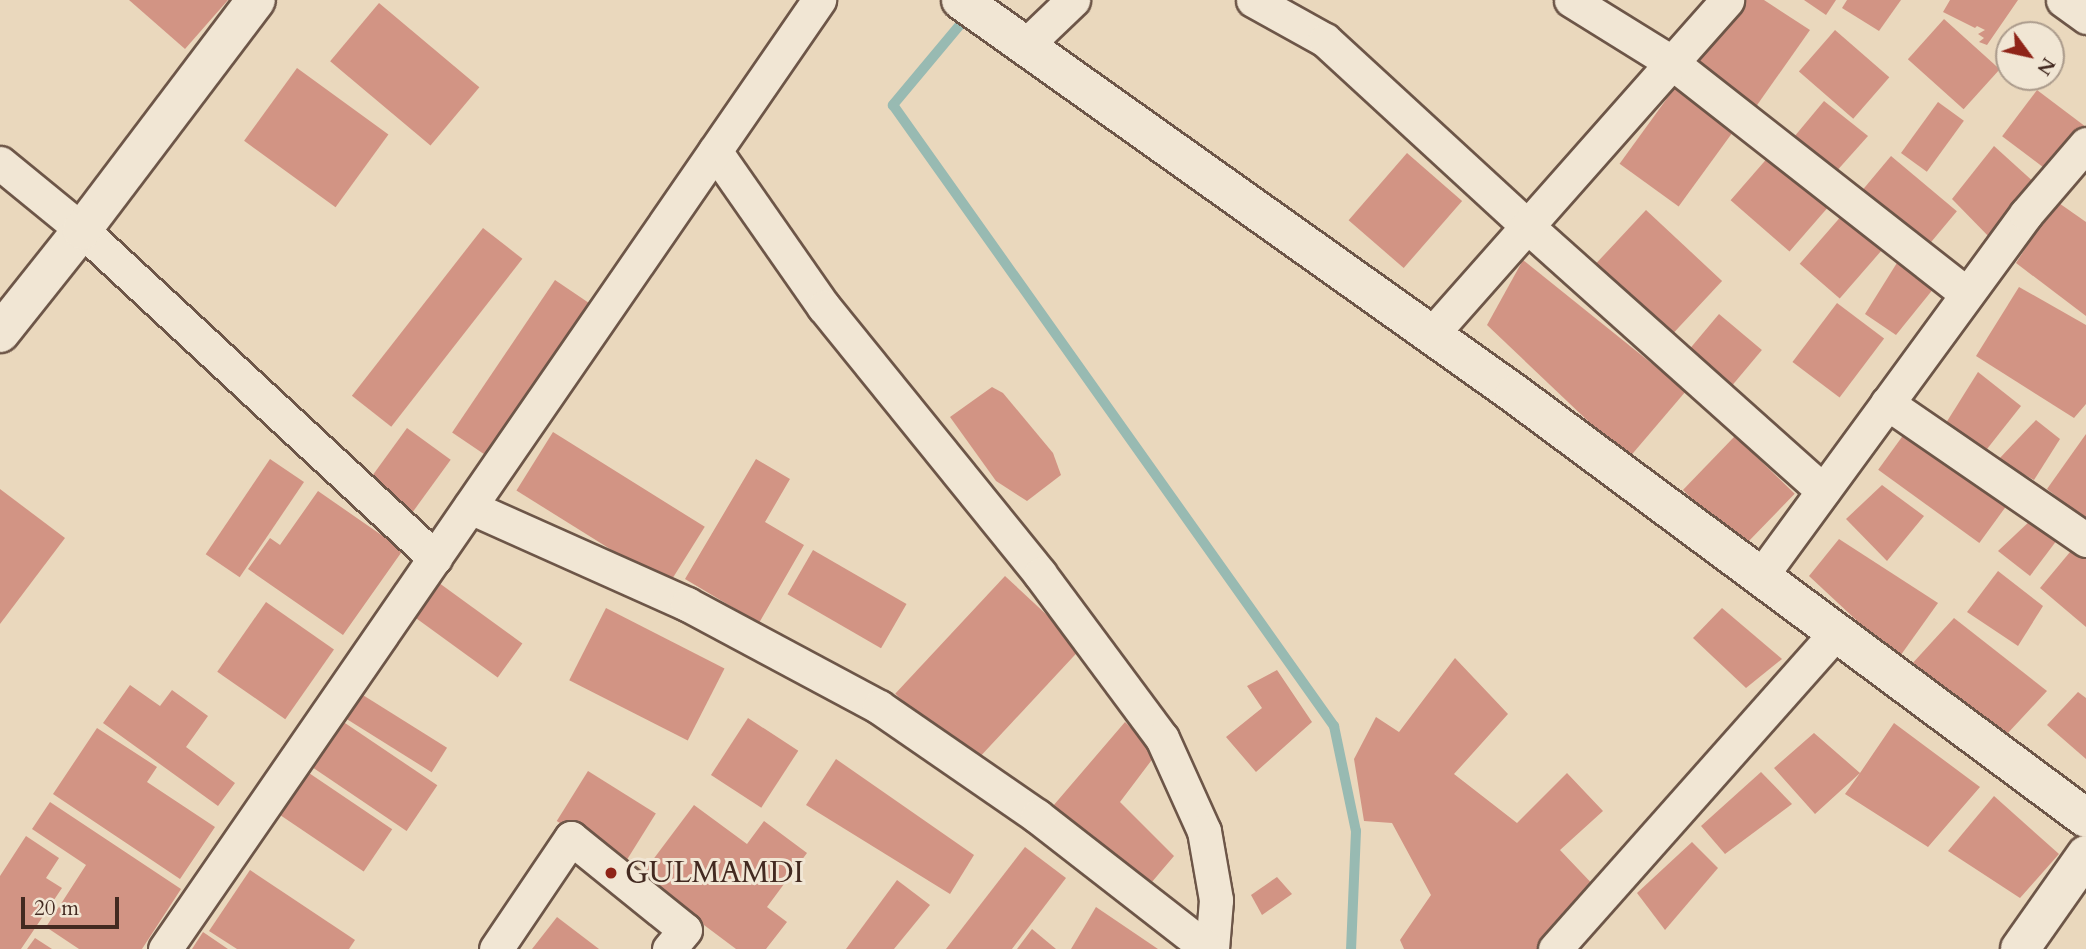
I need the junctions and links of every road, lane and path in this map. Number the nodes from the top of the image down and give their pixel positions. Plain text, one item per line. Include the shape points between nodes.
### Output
1 (256, 0) edge
2 (819, 0) edge
3 (961, 0) edge
4 (1073, 0) edge
5 (1253, 0) edge
6 (1571, 0) edge
7 (1727, 0) edge
8 (2063, 0) edge
9 (2086, 17) edge
10 (1012, 38) junction
11 (1671, 62) junction
12 (2086, 144) edge
13 (715, 151) junction
14 (0, 163) edge
15 (1527, 226) junction
16 (82, 230) junction
17 (1967, 294) junction
18 (0, 333) edge
19 (1431, 335) junction
20 (1888, 403) junction
21 (1823, 491) junction
22 (470, 507) junction
23 (2086, 540) edge
24 (435, 558) junction
25 (1761, 576) junction
26 (1836, 632) junction
27 (2086, 818) edge
28 (2086, 855) edge
29 (165, 949) edge
30 (496, 949) edge
31 (669, 949) edge
32 (1210, 949) edge
33 (1555, 949) edge
34 (2020, 949) edge

1 - 16 street
2 - 13 street
3 - 10 street
4 - 10 street
5 - 15 street via 1325,40
6 - 11 street
7 - 11 street
8 - 9 street
10 - 19 street
11 - 15 street
11 - 17 street
12 - 17 street
13 - 22 street
13 - 32 street via 824,307 1040,574 1162,738 1204,831 1216,900
14 - 16 street
15 - 19 street
15 - 21 street
16 - 18 street
16 - 24 street
17 - 20 street
19 - 25 street
20 - 21 street
20 - 23 street
21 - 25 street
22 - 24 street
22 - 32 street via 687,604 879,707 1037,816
24 - 29 street
25 - 26 street
26 - 27 street
26 - 33 street
28 - 34 street
30 - 31 street via 571,838 685,930

